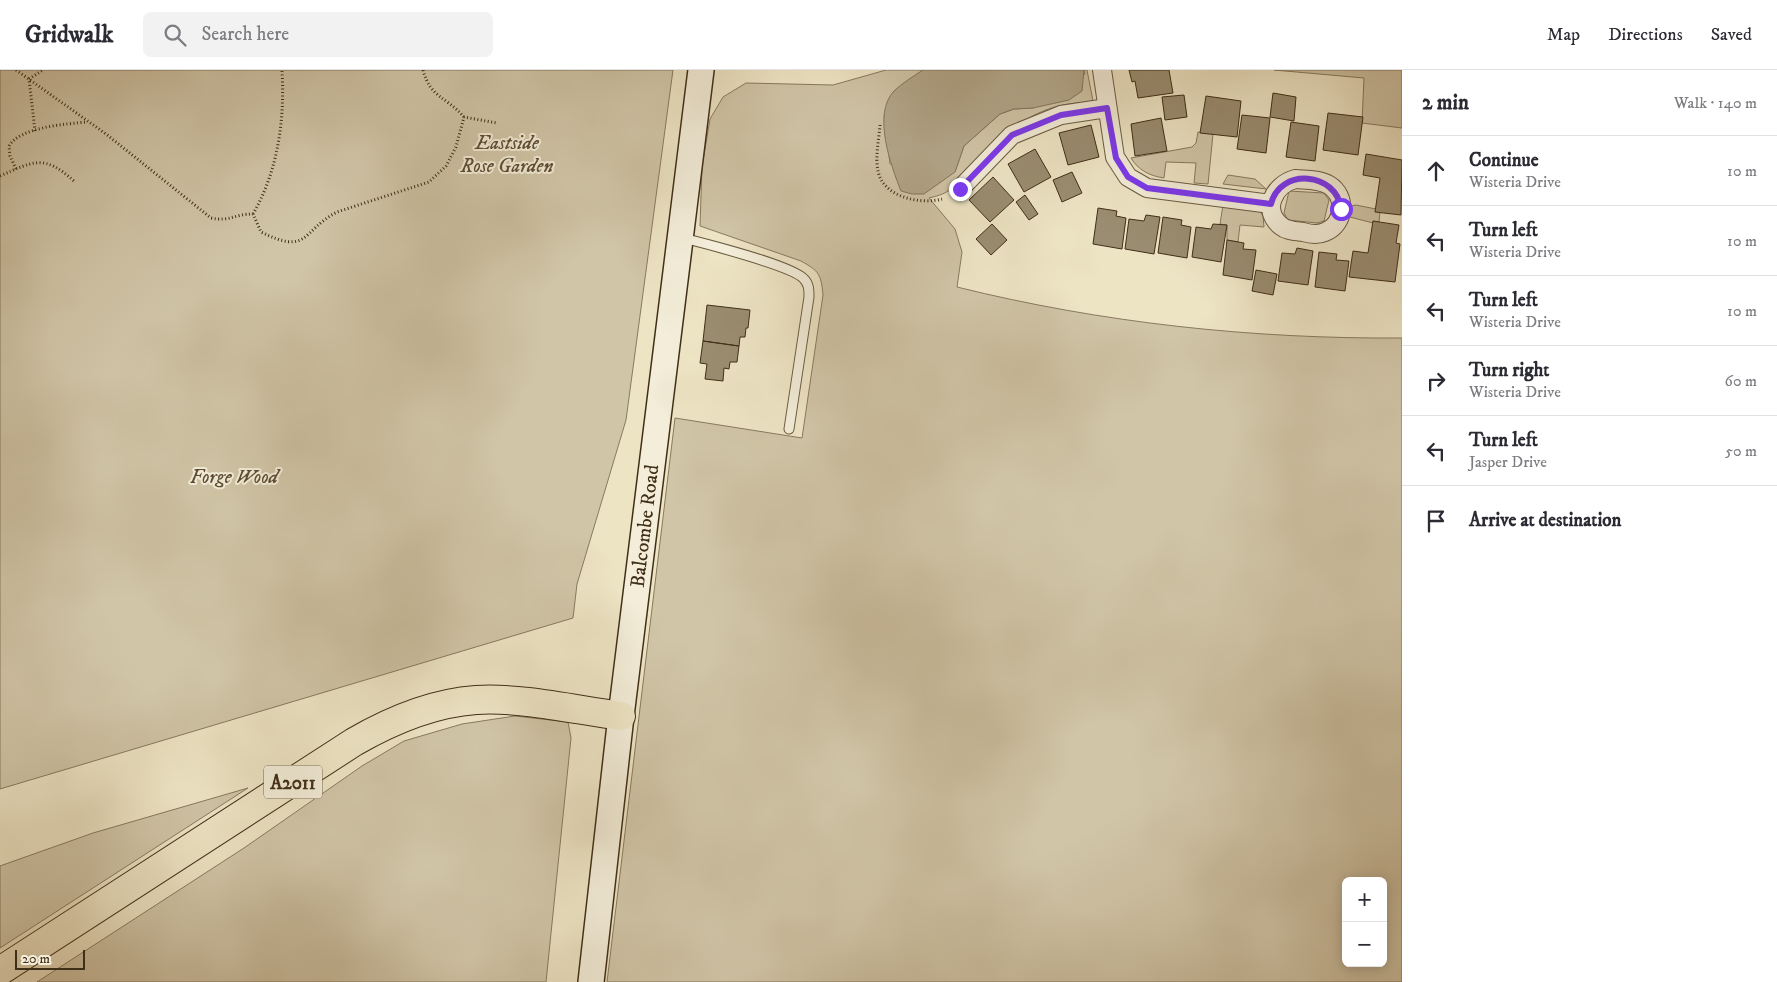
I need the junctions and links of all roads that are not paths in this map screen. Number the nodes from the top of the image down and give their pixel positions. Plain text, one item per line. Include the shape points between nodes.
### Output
1 (701, 70) edge
2 (1102, 70) edge
3 (1107, 108) junction
4 (960, 189) road end
5 (1271, 204) dead end
6 (680, 238) junction
7 (789, 429) dead end
8 (621, 716) junction
9 (0, 971) edge
10 (591, 982) edge

1 - 6 main road, Balcombe Road
2 - 3 street
3 - 4 street via 1061,115 1012,135
3 - 5 street via 1116,158 1128,177 1147,188
6 - 7 lane via 798,274 808,283 809,297
6 - 8 main road, Balcombe Road
8 - 9 main road, A2011 via 496,700 453,703 401,718 354,742
8 - 10 main road, Balcombe Road

